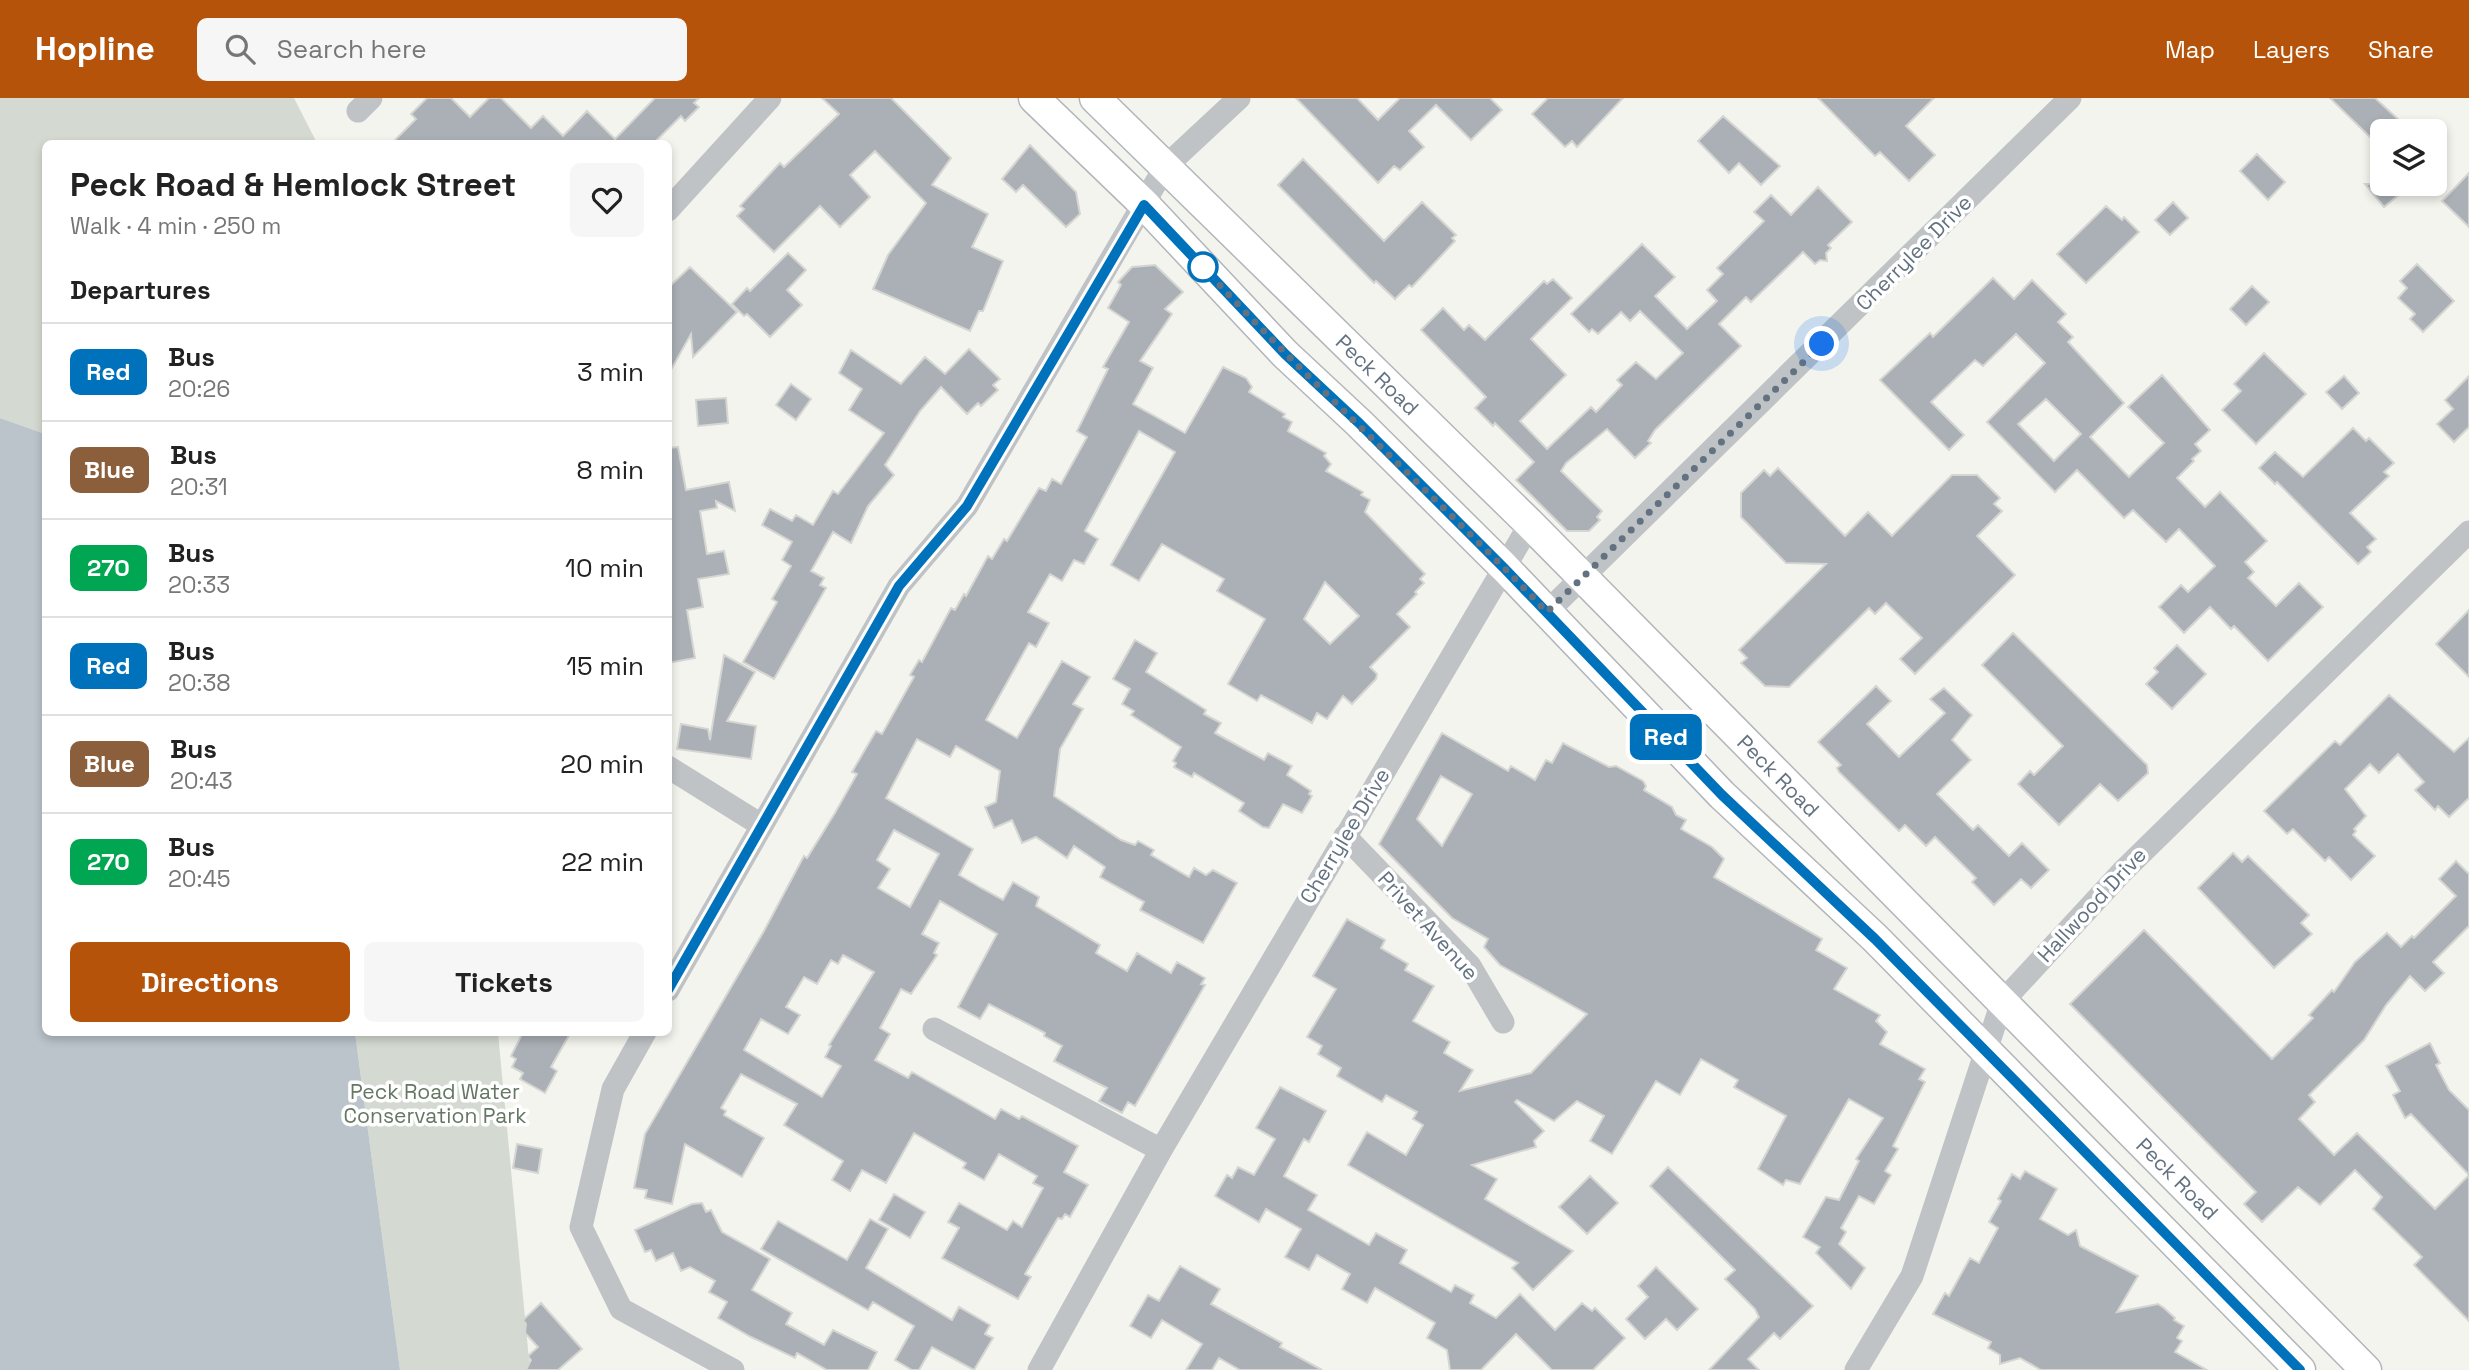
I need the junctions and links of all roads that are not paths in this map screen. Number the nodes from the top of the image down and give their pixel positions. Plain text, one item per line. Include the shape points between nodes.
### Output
1 (770, 98) edge
2 (1034, 98) edge
3 (1095, 98) edge
4 (1239, 98) edge
5 (2070, 98) edge
6 (1165, 167) junction
7 (1144, 205) junction
8 (672, 206) edge
9 (1530, 524) junction
10 (2469, 532) edge
11 (1504, 568) junction
12 (1583, 580) junction
13 (1547, 612) junction
14 (672, 769) edge
15 (761, 825) junction
16 (1345, 836) junction
17 (672, 983) edge
18 (2002, 1002) junction
19 (1503, 1021) dead end
20 (934, 1030) dead end
21 (643, 1036) edge
22 (1986, 1052) junction
23 (1161, 1150) junction
24 (733, 1370) edge
25 (1040, 1370) edge
26 (1856, 1370) edge
27 (2300, 1370) edge
28 (2366, 1370) edge

1 - 8 street
2 - 7 main road
3 - 6 main road, Peck Road
4 - 6 street
5 - 12 street, Cherrylee Drive
6 - 7 street
6 - 9 main road, Peck Road
7 - 11 main road via 1285,354
7 - 15 street via 967,506 899,586
9 - 11 street, Cherrylee Drive
9 - 12 main road, Peck Road
10 - 18 street, Hallwood Drive via 2122,872
11 - 13 main road
11 - 16 street, Cherrylee Drive
12 - 13 street, Cherrylee Drive
12 - 18 main road, Peck Road
13 - 22 main road via 1722,795 1875,939
14 - 15 street
15 - 17 street
16 - 19 street, Privet Avenue via 1470,966
16 - 23 street, Cherrylee Drive
18 - 22 street, Hallwood Drive
18 - 28 main road, Peck Road
20 - 23 street
21 - 24 street via 613,1089 581,1227 621,1309
22 - 26 street, Hallwood Drive via 1912,1276
22 - 27 main road
23 - 25 street, Cherrylee Drive

